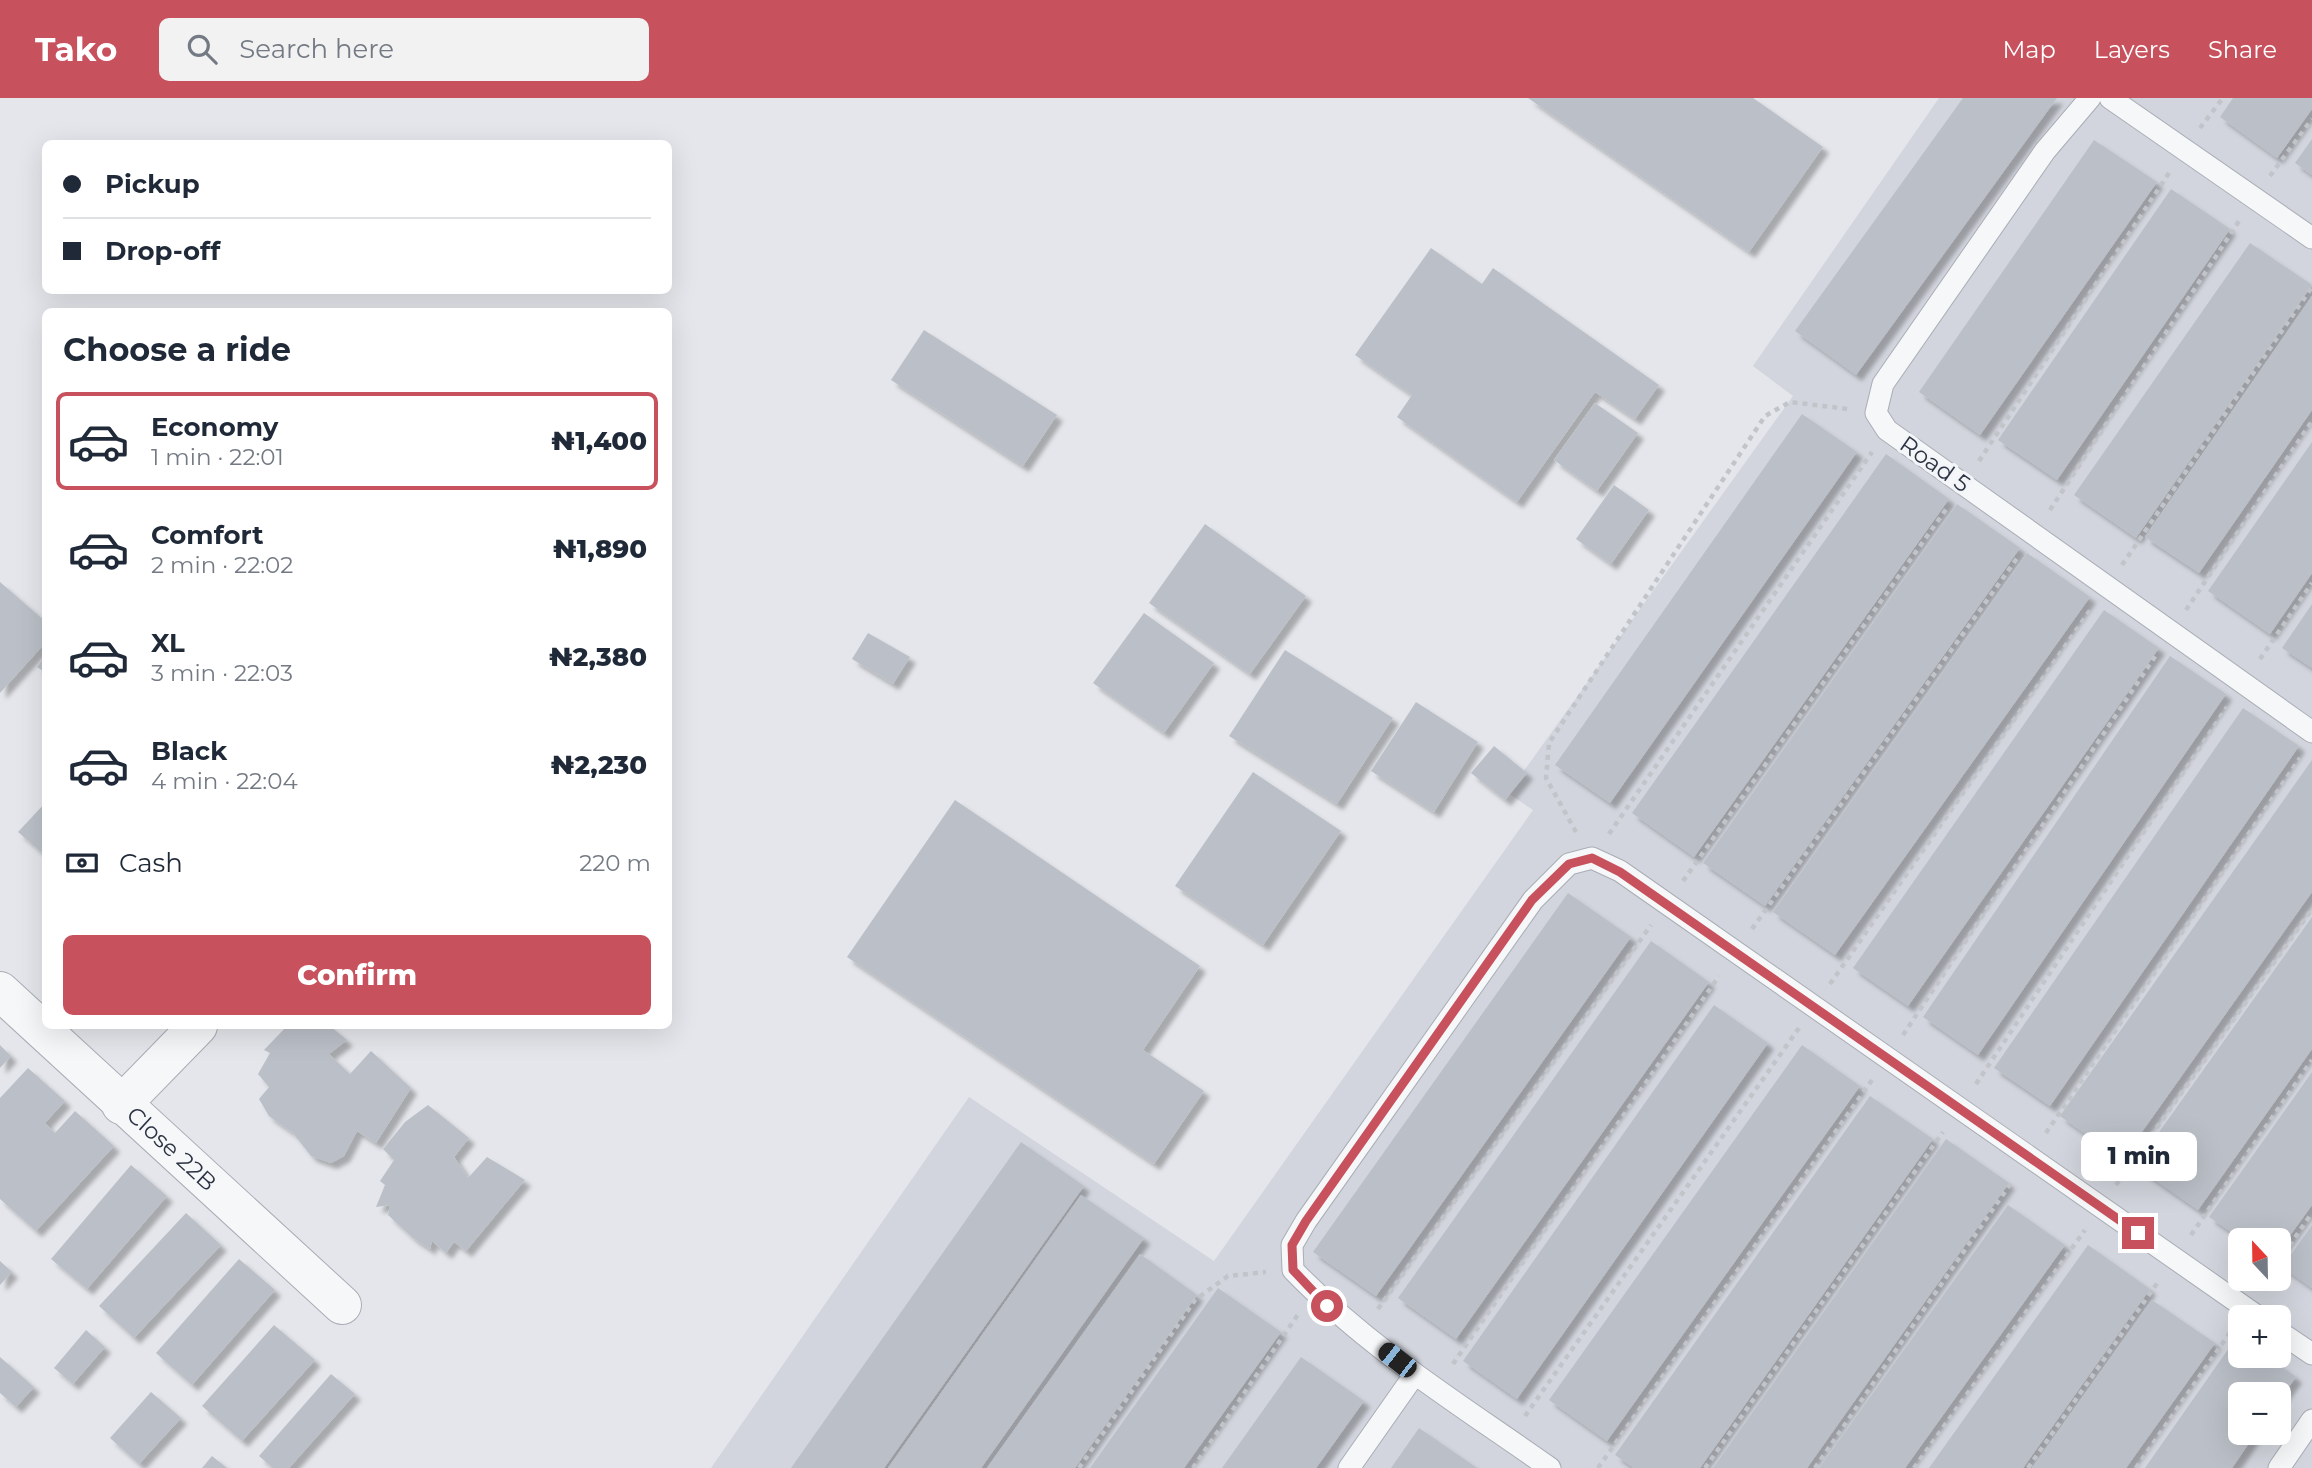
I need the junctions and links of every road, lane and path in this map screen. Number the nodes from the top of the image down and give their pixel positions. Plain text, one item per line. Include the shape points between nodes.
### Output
1 (2090, 98) edge
2 (2110, 98) edge
3 (2312, 119) edge
4 (2254, 198) junction
5 (2312, 238) edge
6 (2312, 287) edge
7 (2312, 421) edge
8 (1882, 422) junction
9 (2034, 535) junction
10 (2312, 583) edge
11 (2107, 586) junction
12 (2172, 632) junction
13 (2243, 683) junction
14 (2312, 732) edge
15 (2304, 752) dead end
16 (1592, 858) junction
17 (1666, 904) junction
18 (1735, 952) junction
19 (0, 991) edge
20 (1814, 1007) junction
21 (195, 1029) edge
22 (1888, 1058) junction
23 (121, 1105) junction
24 (1959, 1108) junction
25 (2029, 1157) junction
26 (2312, 1213) edge
27 (2291, 1243) edge
28 (1293, 1270) junction
29 (1314, 1291) junction
30 (342, 1305) dead end
31 (2242, 1305) edge
32 (1362, 1332) junction
33 (2291, 1340) edge
34 (2228, 1346) edge
35 (2312, 1354) edge
36 (1415, 1374) junction
37 (1437, 1388) junction
38 (2312, 1420) edge
39 (1509, 1439) junction
40 (1079, 1468) edge
41 (1193, 1468) edge
42 (1349, 1468) edge
43 (1550, 1468) edge
44 (1598, 1468) edge
45 (1705, 1468) edge
46 (1815, 1468) edge
47 (2136, 1468) edge
48 (2279, 1468) edge

1 - 8 lane via 2045,151 1883,384
2 - 4 lane
3 - 4 path
4 - 5 lane
4 - 9 path
6 - 11 path
7 - 12 path
8 - 9 lane, Road 5
8 - 16 path
8 - 16 path via 1790,402 1765,416 1549,743 1546,778
9 - 11 lane, Road 5
9 - 18 path
10 - 13 path
11 - 12 lane, Road 5
11 - 20 path
12 - 13 lane, Road 5
12 - 22 path
13 - 14 lane, Road 5
13 - 24 path
15 - 25 path
16 - 17 lane
16 - 28 lane via 1569,864 1532,900 1306,1221 1292,1245
17 - 18 lane
17 - 32 path
18 - 20 lane
18 - 37 path
19 - 23 street, Close 22B
20 - 22 lane
20 - 39 path
21 - 23 street
22 - 24 lane
22 - 44 path
23 - 30 street, Close 22B
24 - 25 lane
24 - 45 path
25 - 31 lane
25 - 46 path
26 - 27 path
28 - 29 lane
28 - 40 path via 1228,1276 1195,1300
29 - 32 lane
29 - 41 path
32 - 36 lane
33 - 35 lane
34 - 47 path
36 - 37 lane
36 - 42 lane
37 - 39 lane
38 - 48 lane
39 - 43 lane

